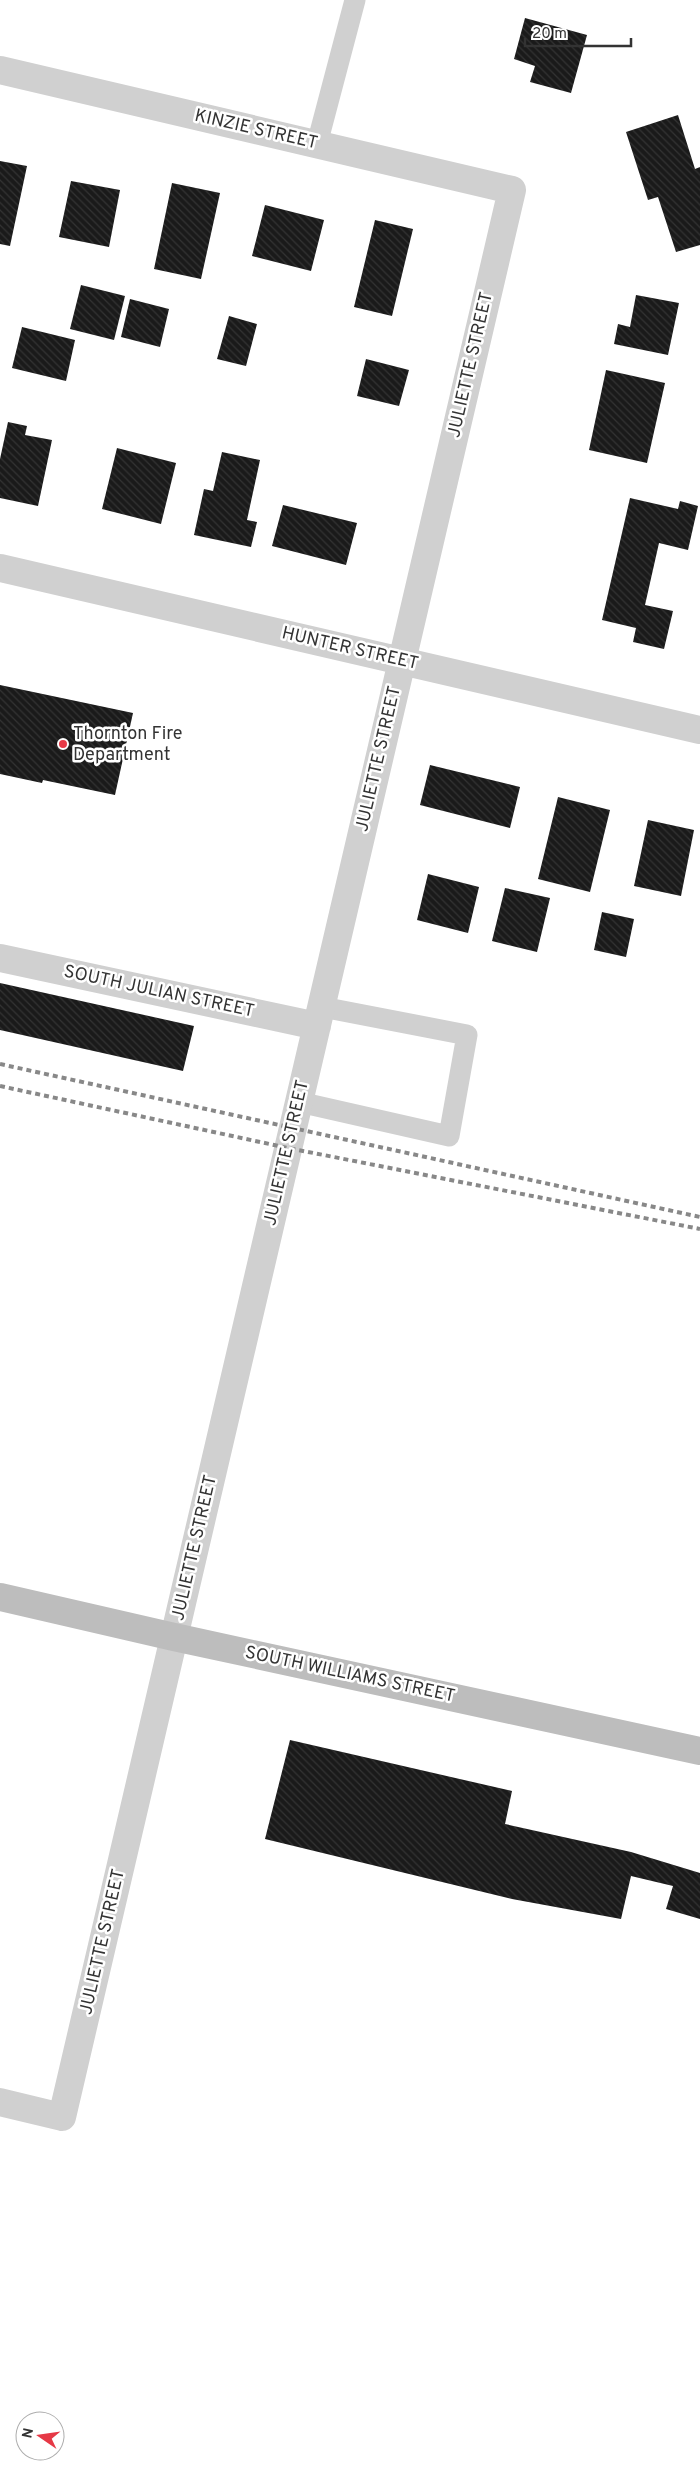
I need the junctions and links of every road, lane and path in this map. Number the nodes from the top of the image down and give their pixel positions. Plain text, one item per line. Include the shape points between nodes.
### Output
1 (355, 0) edge
2 (0, 70) edge
3 (318, 144) junction
4 (512, 190) joint
5 (0, 568) edge
6 (402, 661) junction
7 (700, 730) edge
8 (0, 958) edge
9 (319, 1017) junction
10 (299, 1102) junction
11 (0, 1597) edge
12 (174, 1637) junction
13 (700, 1751) edge
14 (0, 2102) edge

1 - 3 lane
2 - 3 street, KINZIE STREET
3 - 4 street, KINZIE STREET
4 - 6 street, JULIETTE STREET
5 - 6 street, HUNTER STREET
6 - 7 street, HUNTER STREET
6 - 9 street, JULIETTE STREET
8 - 9 street, SOUTH JULIAN STREET
9 - 10 street, JULIETTE STREET
9 - 10 lane via 467,1035 449,1136
10 - 12 street, JULIETTE STREET
11 - 12 street, SOUTH WILLIAMS STREET
12 - 13 street, SOUTH WILLIAMS STREET
12 - 14 street, JULIETTE STREET via 62,2117

